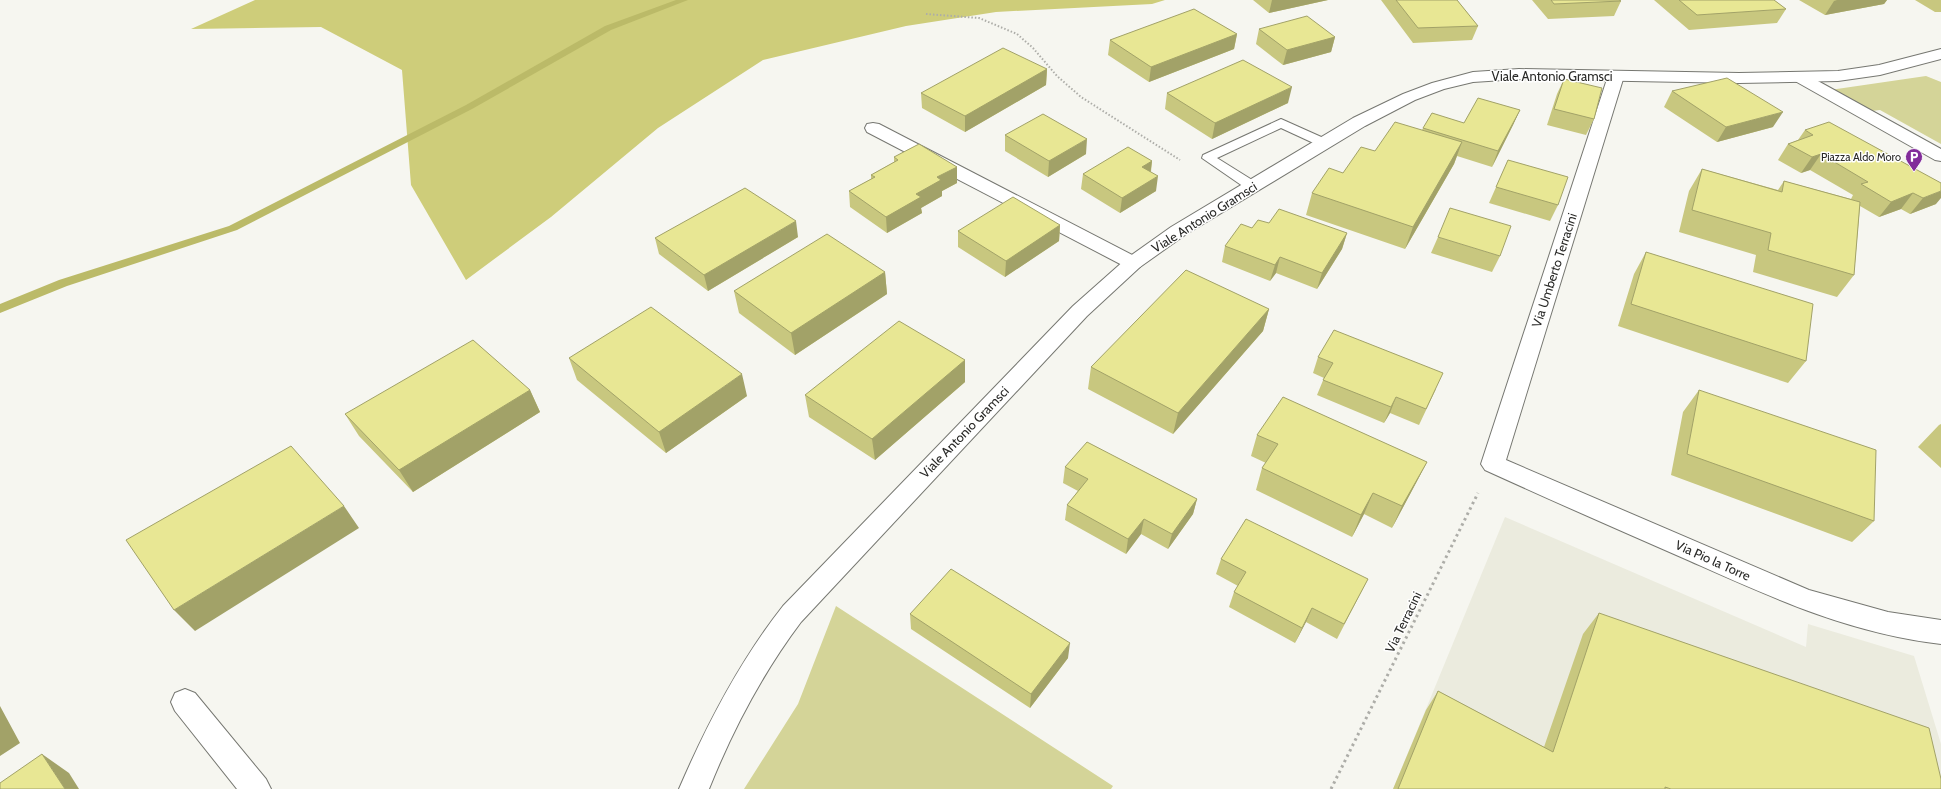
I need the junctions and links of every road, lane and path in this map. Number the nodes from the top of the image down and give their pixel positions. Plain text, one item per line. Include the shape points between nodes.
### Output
1 (926, 14) dead end
2 (1941, 54) edge
3 (1616, 76) junction
4 (1800, 78) junction
5 (873, 128) dead end
6 (1324, 143) junction
7 (1941, 156) edge
8 (1208, 158) junction
9 (1252, 186) junction
10 (1133, 263) junction
11 (1493, 464) junction
12 (1941, 632) edge
13 (185, 702) dead end
14 (256, 789) edge
15 (694, 789) edge
16 (1331, 789) edge

1 - 8 path via 980,18 1017,34 1033,48 1056,76 1081,96 1191,167
2 - 4 street, Viale Antonio Gramsci via 1867,73
3 - 4 street, Viale Antonio Gramsci
3 - 6 street, Viale Antonio Gramsci via 1501,74 1453,82 1409,96
3 - 11 street, Via Umberto Terracini
4 - 7 street
5 - 10 street
6 - 8 lane via 1281,123
6 - 9 street, Viale Antonio Gramsci
8 - 9 lane
9 - 10 street, Viale Antonio Gramsci via 1178,231
10 - 15 street, Viale Antonio Gramsci via 1080,311 792,614 759,658 736,697
11 - 12 street, Via Pio la Torre via 1802,599 1889,625
11 - 16 path, Via Terracini
13 - 14 street

